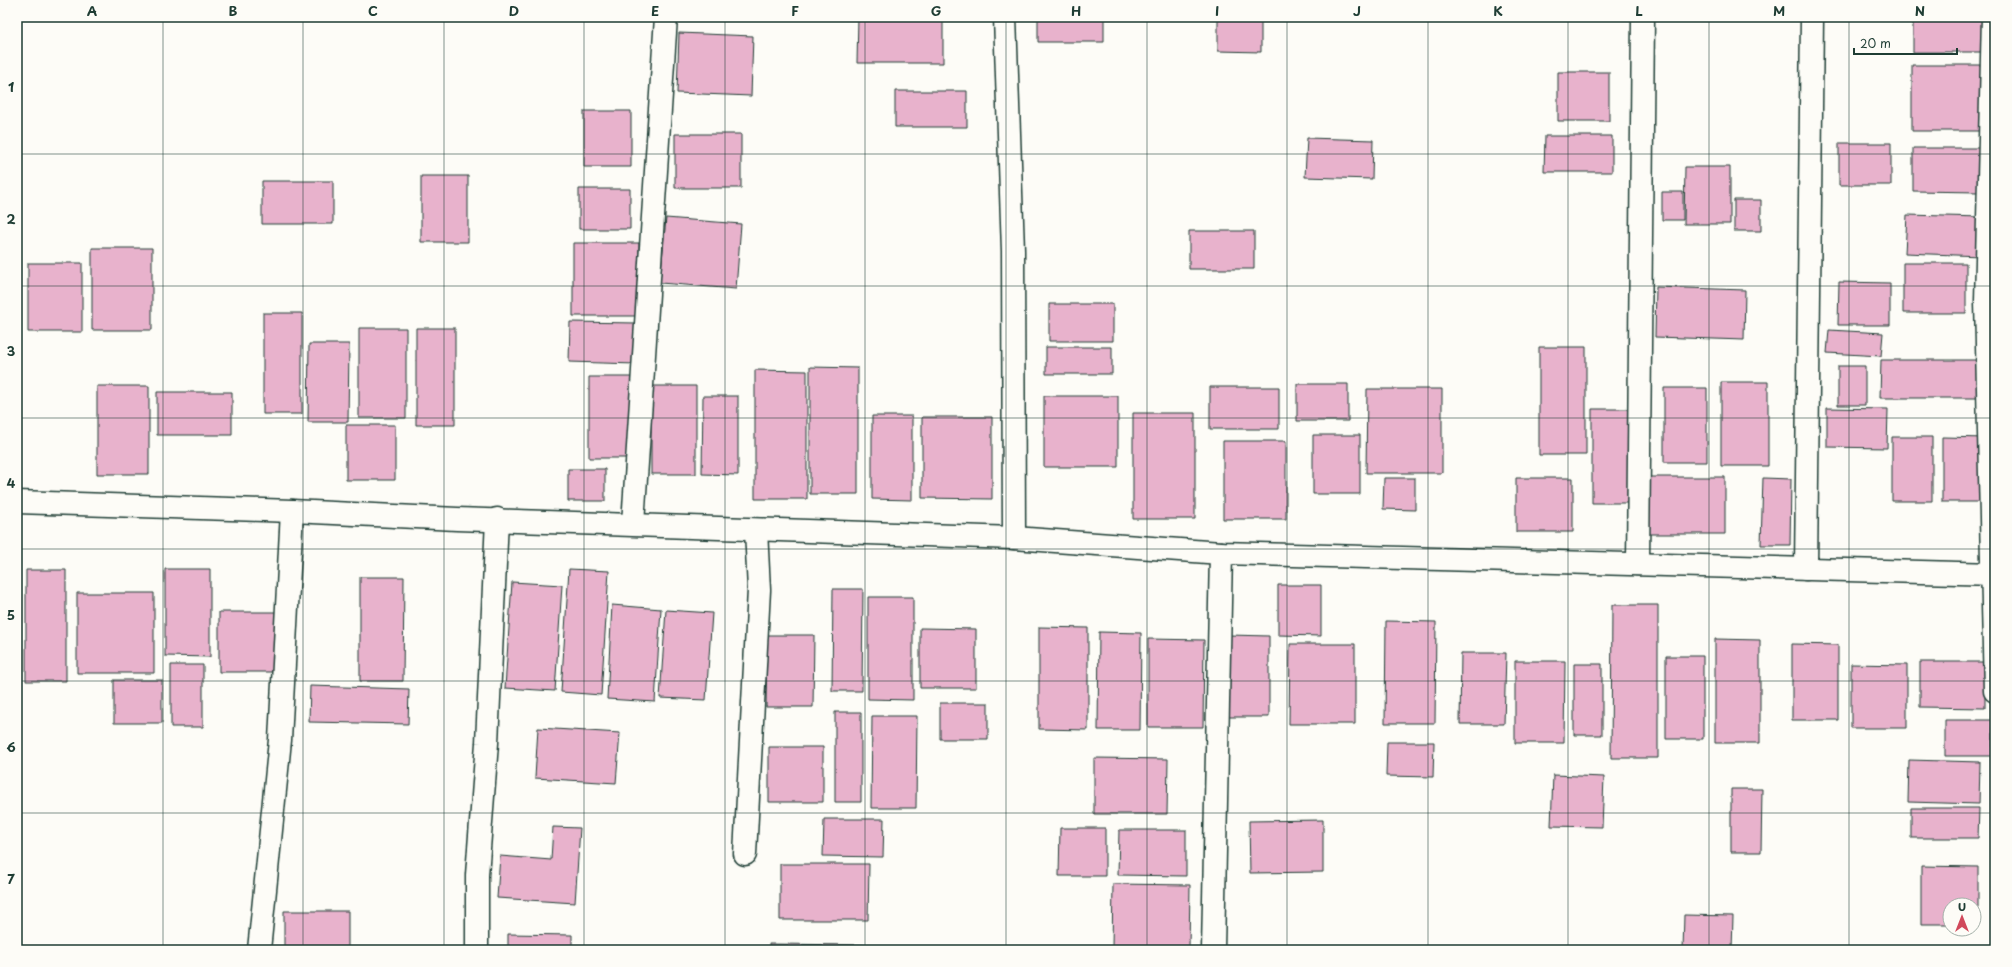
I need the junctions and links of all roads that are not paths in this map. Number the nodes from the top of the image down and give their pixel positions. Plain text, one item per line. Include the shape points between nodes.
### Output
1 (666, 17) edge
2 (1005, 17) edge
3 (1643, 17) edge
4 (1812, 17) edge
5 (1993, 17) edge
6 (17, 502) edge
7 (292, 511) junction
8 (497, 520) junction
9 (633, 524) junction
10 (756, 530) junction
11 (1014, 538) junction
12 (1221, 553) junction
13 (1638, 564) junction
14 (1806, 569) junction
15 (1993, 574) edge
16 (1995, 691) edge
17 (745, 854) dead end
18 (259, 950) edge
19 (477, 950) edge
20 (1213, 950) edge

1 - 9 street
2 - 11 street via 1013,250
3 - 13 street
4 - 14 street
5 - 15 street via 1986,301
6 - 7 street
7 - 8 street
7 - 18 street via 280,740
8 - 9 street
8 - 19 street via 487,743 477,875
9 - 10 street
10 - 11 street
10 - 17 street via 759,590
11 - 12 street
12 - 13 street
12 - 20 street
13 - 14 street
14 - 15 street
15 - 16 street

